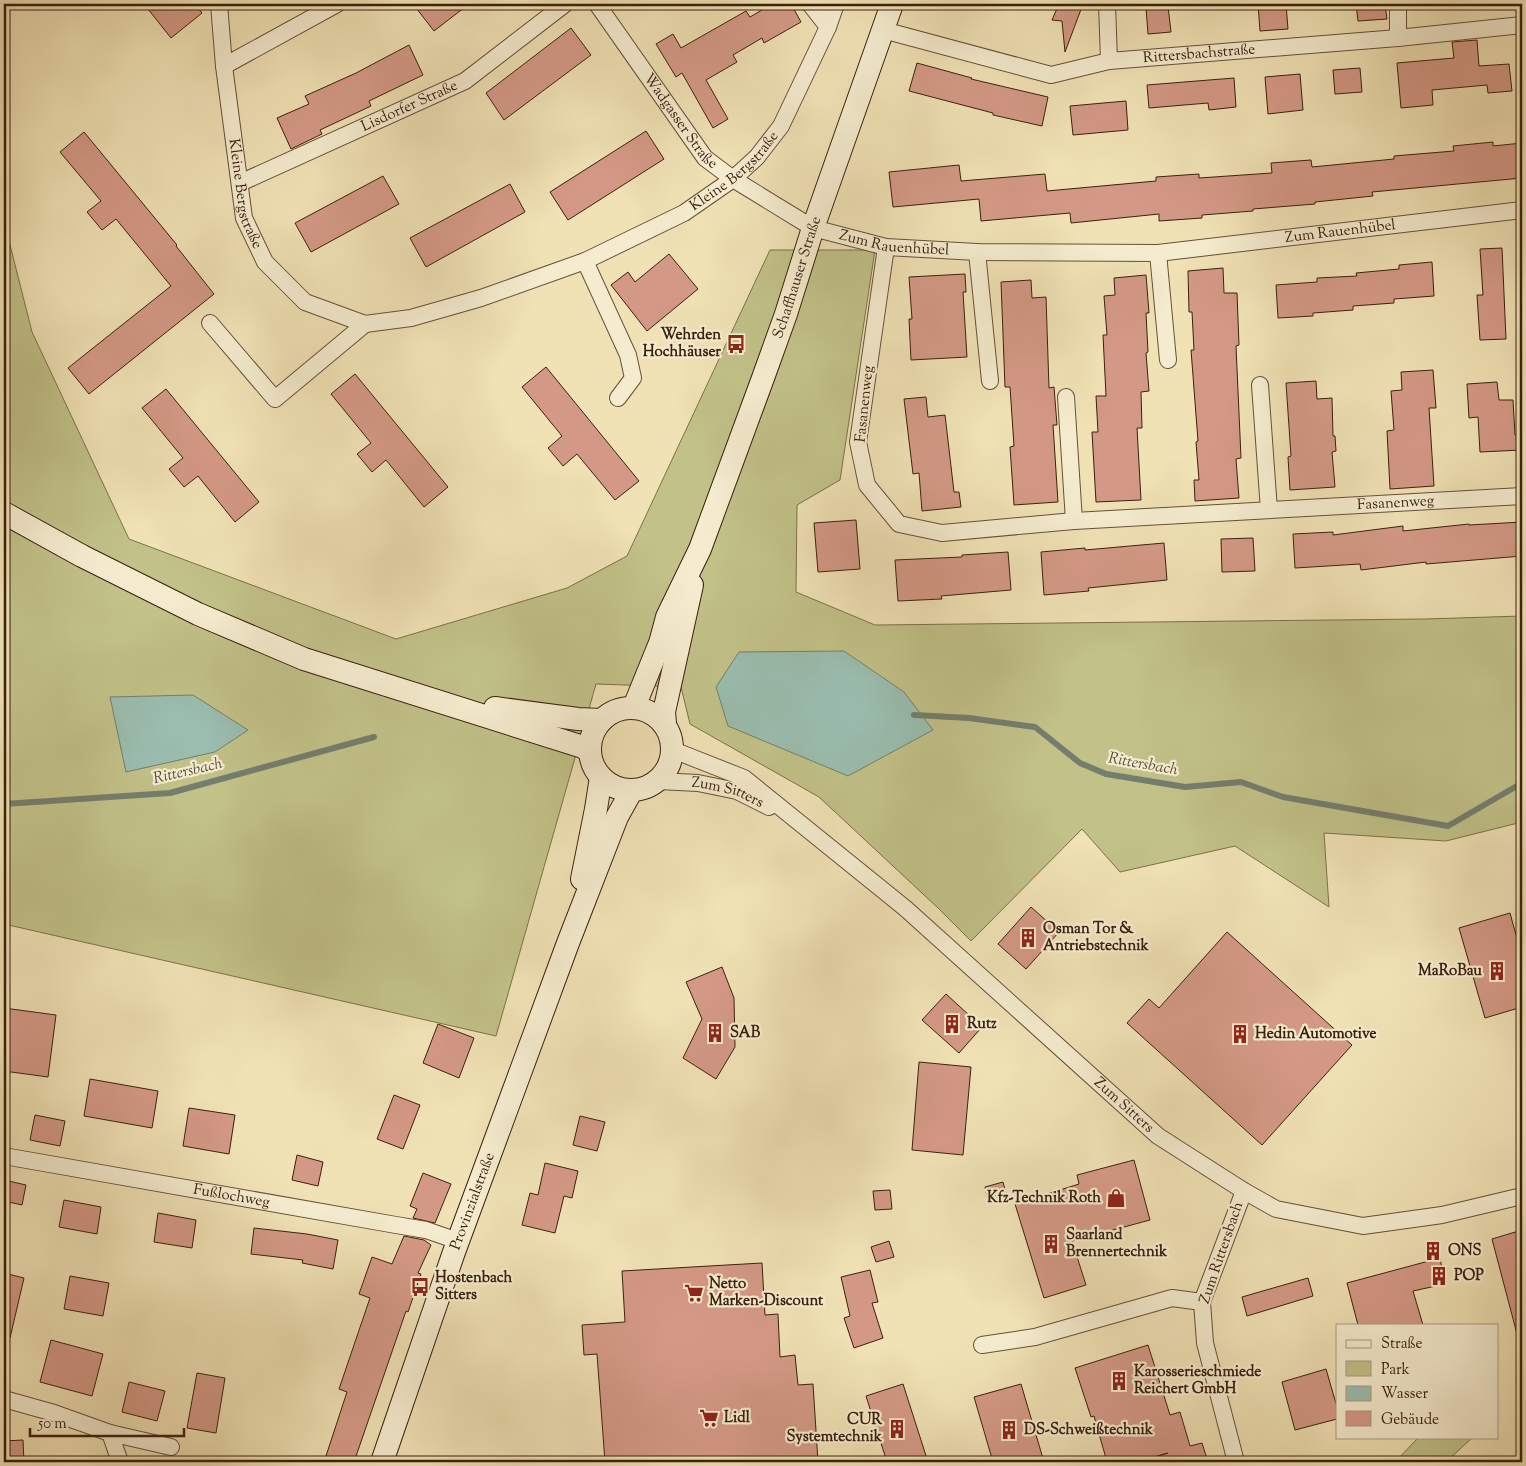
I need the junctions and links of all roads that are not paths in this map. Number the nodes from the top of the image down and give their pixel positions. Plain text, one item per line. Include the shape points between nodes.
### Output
1 (219, 4) edge
2 (337, 4) edge
3 (564, 4) edge
4 (597, 4) edge
5 (810, 4) edge
6 (836, 4) edge
7 (892, 4) edge
8 (1107, 4) edge
9 (1398, 4) edge
10 (1522, 25) edge
11 (828, 27) junction
12 (883, 30) junction
13 (1398, 38) junction
14 (1109, 61) junction
15 (224, 66) junction
16 (733, 179) junction
17 (240, 183) junction
18 (1522, 210) edge
19 (813, 228) junction
20 (886, 247) junction
21 (977, 252) junction
22 (1158, 253) junction
23 (585, 260) junction
24 (210, 323) dead end
25 (365, 324) junction
26 (1168, 360) dead end
27 (990, 380) dead end
28 (1260, 384) dead end
29 (1066, 397) dead end
30 (618, 398) dead end
31 (1522, 496) edge
32 (1269, 510) junction
33 (4, 513) edge
34 (1074, 521) junction
35 (700, 550) junction
36 (434, 700) junction
37 (634, 707) junction
38 (602, 720) junction
39 (664, 724) junction
40 (673, 750) junction
41 (590, 752) junction
42 (601, 777) junction
43 (658, 781) junction
44 (632, 790) junction
45 (793, 819) junction
46 (568, 943) junction
47 (4, 1156) edge
48 (1244, 1191) junction
49 (1522, 1196) edge
50 (458, 1240) junction
51 (1202, 1302) junction
52 (982, 1345) dead end
53 (4, 1399) edge
54 (110, 1433) junction
55 (171, 1447) dead end
56 (120, 1462) edge
57 (382, 1462) edge
58 (1236, 1462) edge

1 - 15 street, Kleine Bergstraße
2 - 15 street
3 - 17 street, Lisdorfer Straße via 465,81
4 - 16 street, Wadgasser Straße via 705,158
5 - 11 street
6 - 11 street
7 - 12 street, Schaffhauser Straße
8 - 14 street
9 - 13 street
10 - 13 street, Rittersbachstraße
11 - 16 street, Kleine Bergstraße via 781,126 757,157
12 - 14 street, Rittersbachstraße via 1051,75
12 - 19 street, Schaffhauser Straße
13 - 14 street, Rittersbachstraße
15 - 17 street, Kleine Bergstraße
16 - 19 street, Wadgasser Straße
16 - 23 street, Kleine Bergstraße via 684,213
17 - 25 street, Kleine Bergstraße via 244,218 265,262 305,302
18 - 22 street, Zum Rauenhübel
19 - 20 street, Zum Rauenhübel
19 - 35 street, Schaffhauser Straße via 786,314
20 - 21 street, Zum Rauenhübel
20 - 34 street, Fasanenweg via 858,442 867,485 899,524 942,533
21 - 22 street, Zum Rauenhübel
21 - 27 street
22 - 26 street
23 - 25 street, Kleine Bergstraße via 481,298 410,318
23 - 30 street via 628,355 633,378
24 - 25 street via 275,399
28 - 32 street
29 - 34 street
31 - 32 street, Fasanenweg
32 - 34 street, Fasanenweg
33 - 36 street via 198,614 304,659
35 - 37 street, Schaffhauser Straße via 666,618 660,643
35 - 39 street, Schaffhauser Straße
36 - 38 street via 572,719
36 - 41 street via 583,746
37 - 38 street via 611,712
37 - 39 street via 656,715
38 - 41 street via 594,729
39 - 40 street
40 - 43 street via 671,762
40 - 45 street, Zum Sitters via 744,778
41 - 42 street
42 - 44 street via 615,787
42 - 46 street, Provinzialstraße
43 - 44 street via 646,788
43 - 45 street, Zum Sitters via 698,783 737,792
44 - 46 street, Provinzialstraße via 617,817
45 - 48 street, Zum Sitters via 905,908 1158,1136
46 - 50 street, Provinzialstraße
47 - 50 street, Fußlochweg via 426,1230
48 - 49 street, Zum Sitters via 1276,1209 1363,1226 1442,1215
48 - 51 street, Zum Rittersbach
50 - 57 street, Provinzialstraße
51 - 52 street via 1172,1298 1035,1337
51 - 58 street, Zum Rittersbach via 1205,1343
53 - 54 street
54 - 55 street
54 - 56 street

